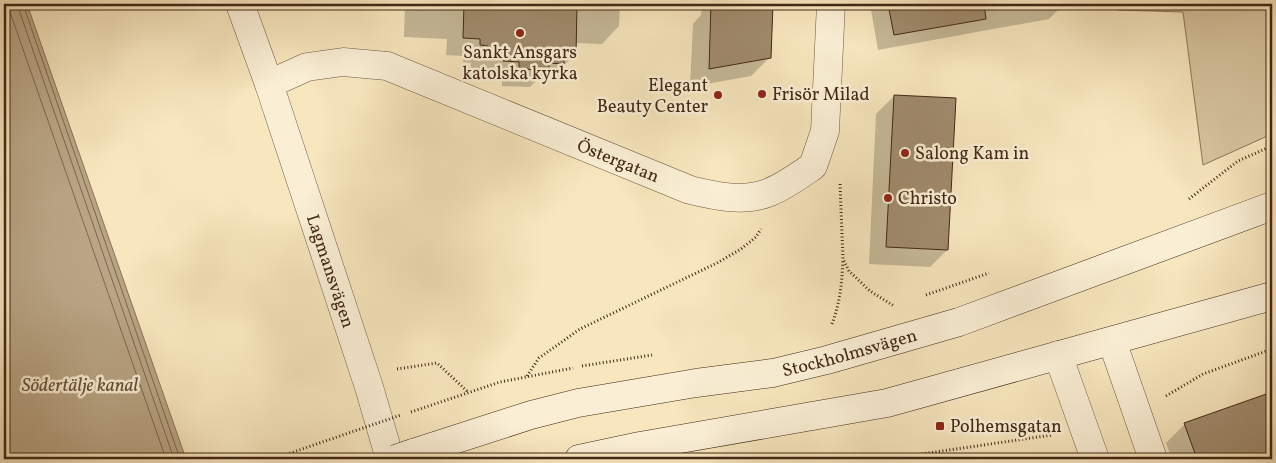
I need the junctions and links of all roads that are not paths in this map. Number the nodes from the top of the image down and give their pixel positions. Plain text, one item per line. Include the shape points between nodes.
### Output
1 (240, 4) edge
2 (831, 4) edge
3 (269, 84) junction
4 (1272, 206) edge
5 (1272, 296) edge
6 (1112, 341) junction
7 (1058, 355) junction
8 (399, 457) edge
9 (579, 459) edge
10 (1095, 459) edge
11 (1153, 459) edge

1 - 3 main road, Lagmansvägen
2 - 3 main road, Östergatan via 825,131 813,166 770,193 749,197 721,197 690,190 388,66 343,62 307,67
3 - 8 main road, Lagmansvägen via 369,387
4 - 8 main road, Stockholmsvägen via 958,322 827,360 773,373 578,403
5 - 6 main road
6 - 7 main road
6 - 11 main road
7 - 9 main road via 887,403
7 - 10 main road

